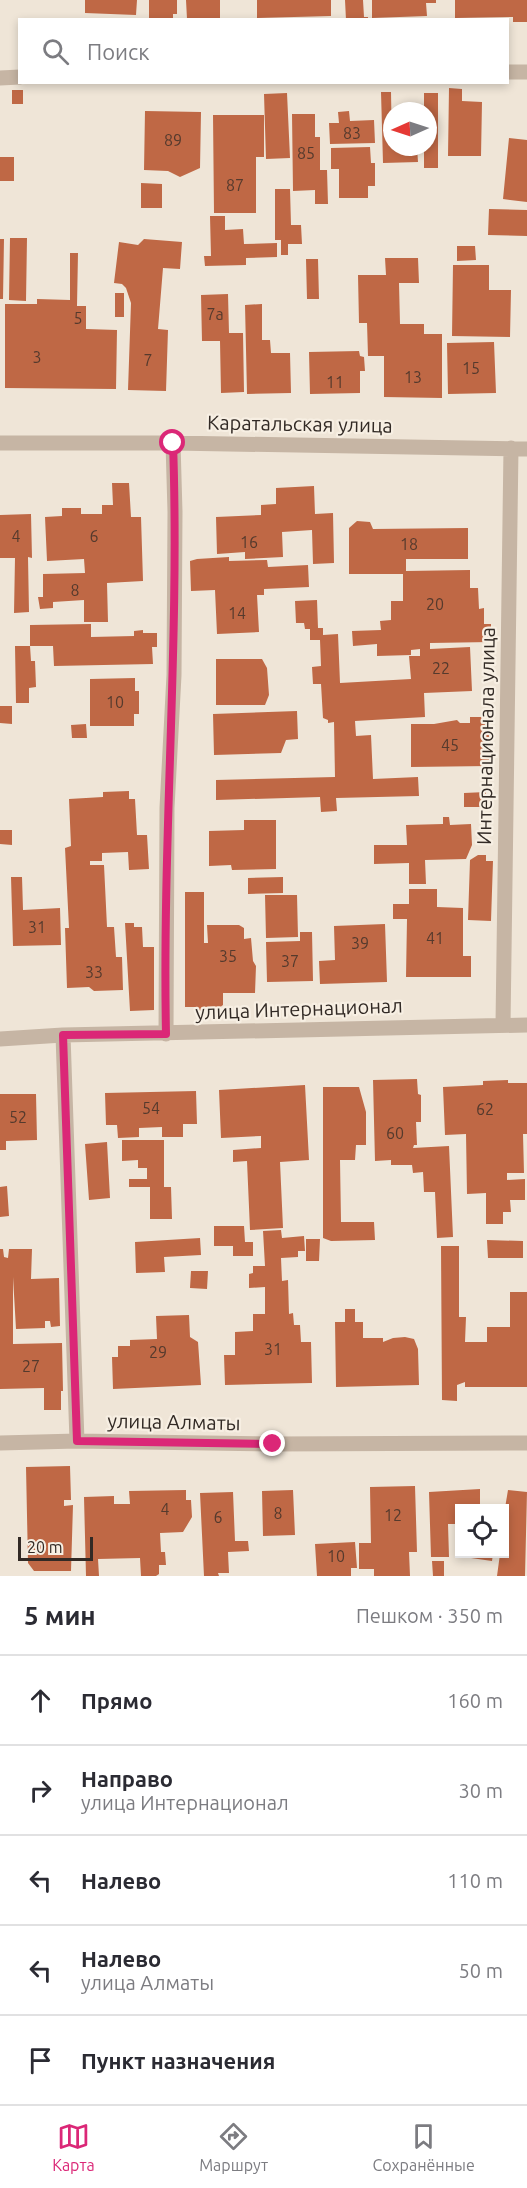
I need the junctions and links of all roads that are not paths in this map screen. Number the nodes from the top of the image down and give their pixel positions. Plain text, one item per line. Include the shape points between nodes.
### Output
1 (509, 72) edge
2 (527, 72) edge
3 (0, 78) edge
4 (18, 78) edge
5 (0, 443) edge
6 (173, 443) junction
7 (511, 448) junction
8 (527, 449) edge
9 (503, 1025) junction
10 (527, 1025) edge
11 (166, 1034) junction
12 (63, 1035) junction
13 (0, 1039) edge
14 (77, 1441) junction
15 (0, 1443) edge
16 (527, 1443) edge

1 - 2 street
3 - 4 street
5 - 6 street, Каратальская улица
6 - 7 street, Каратальская улица
6 - 11 street via 174,652
7 - 8 street, Каратальская улица
7 - 9 street, Интернационала улица
9 - 10 street, улица Интернационал
9 - 11 street, улица Интернационал
11 - 12 street, улица Интернационал
12 - 13 street, улица Интернационал
12 - 14 street
14 - 15 street, улица Алматы
14 - 16 street, улица Алматы

